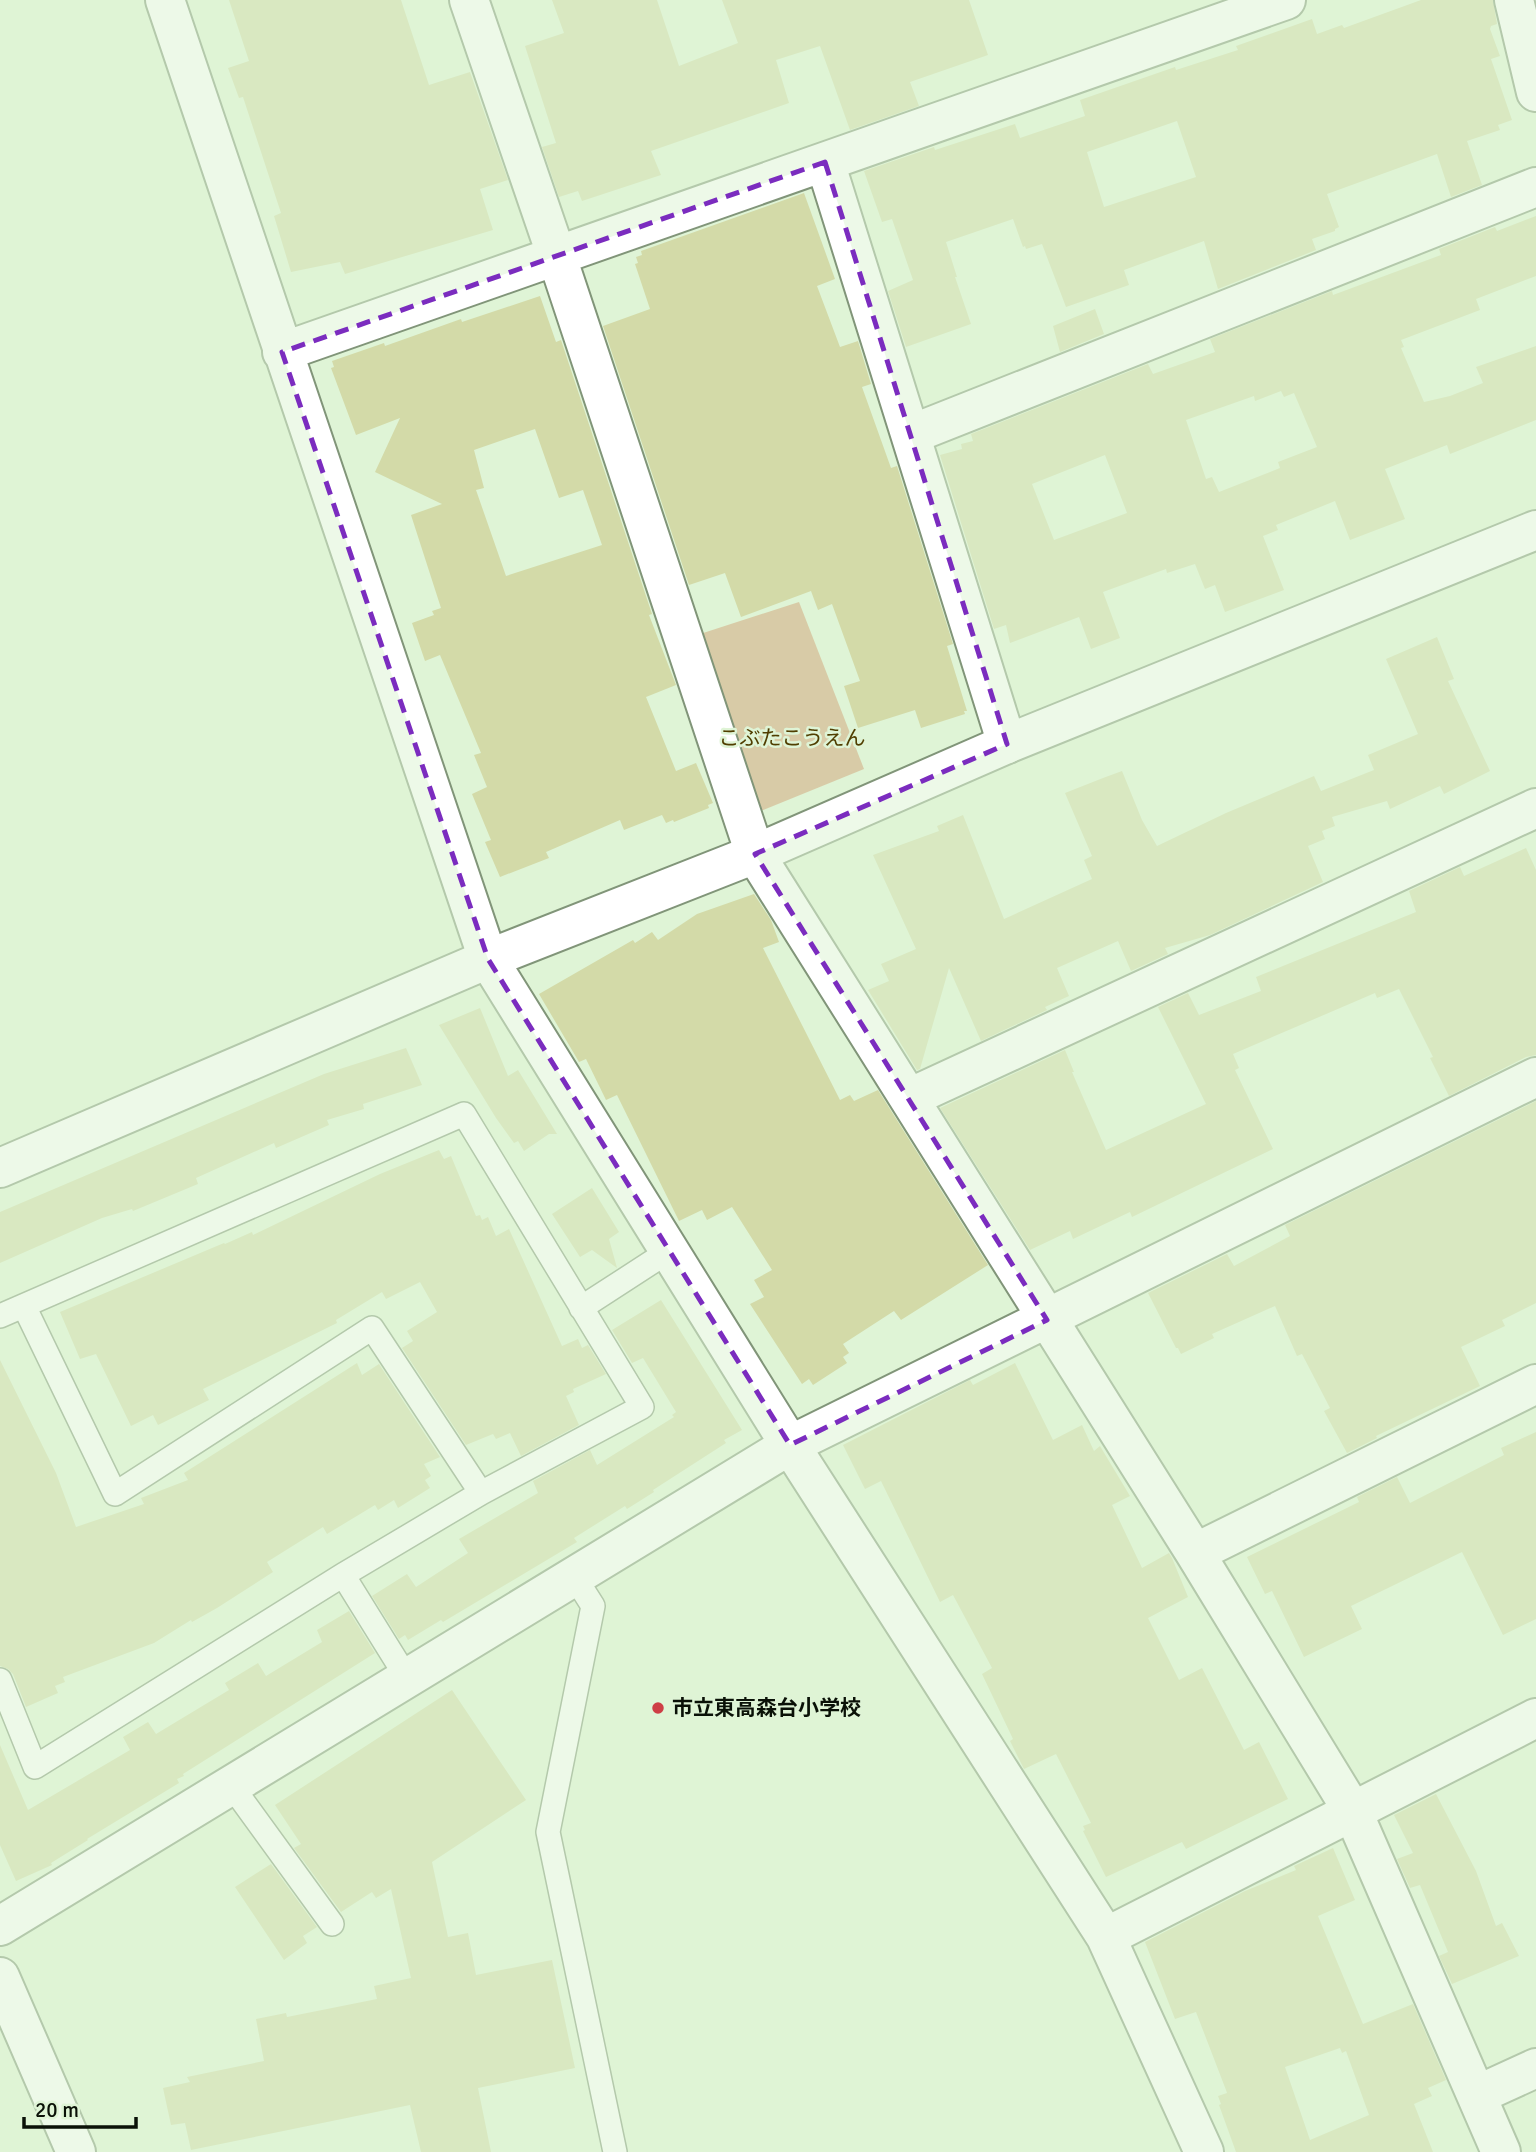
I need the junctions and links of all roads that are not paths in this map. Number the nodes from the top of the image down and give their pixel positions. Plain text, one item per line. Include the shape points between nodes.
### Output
1 (165, 0) edge
2 (469, 0) edge
3 (1286, 0) edge
4 (1514, 0) edge
5 (1243, 7) edge
6 (1536, 92) edge
7 (825, 162) junction
8 (1536, 187) edge
9 (557, 257) junction
10 (282, 352) junction
11 (912, 434) junction
12 (1536, 530) edge
13 (1007, 744) junction
14 (1536, 808) edge
15 (755, 854) junction
16 (488, 959) junction
17 (1536, 1077) edge
18 (909, 1098) junction
19 (0, 1168) edge
20 (669, 1251) junction
21 (24, 1306) junction
22 (581, 1308) junction
23 (0, 1317) edge
24 (1047, 1320) junction
25 (1536, 1384) edge
26 (790, 1445) junction
27 (481, 1493) junction
28 (1195, 1553) junction
29 (343, 1575) junction
30 (574, 1576) junction
31 (407, 1678) junction
32 (0, 1680) edge
33 (1536, 1718) edge
34 (231, 1785) junction
35 (1352, 1810) junction
36 (332, 1924) dead end
37 (0, 1926) edge
38 (1107, 1937) junction
39 (0, 1977) edge
40 (1536, 2068) edge
41 (1477, 2095) junction
42 (76, 2152) edge
43 (615, 2152) edge
44 (1205, 2152) edge
45 (1501, 2152) edge

1 - 10 street
2 - 9 street
3 - 5 street
4 - 6 street
5 - 7 street
7 - 9 street
7 - 11 street
8 - 11 street
9 - 10 street
9 - 15 street
10 - 16 street
11 - 13 street
12 - 13 street
13 - 15 street
14 - 18 street
15 - 16 street
15 - 18 street
16 - 19 street
16 - 20 street
17 - 24 street
18 - 24 street
20 - 22 lane
20 - 26 street
21 - 22 lane via 464,1114
21 - 23 lane
21 - 27 lane via 115,1494 372,1328
22 - 27 lane via 642,1407
24 - 26 street
24 - 28 street
25 - 28 street
26 - 30 street
26 - 38 street
27 - 29 lane
28 - 35 street
29 - 31 lane
29 - 32 lane via 34,1768
30 - 31 street
30 - 43 lane via 593,1606 548,1832
31 - 34 street
33 - 35 street
34 - 36 lane
34 - 37 street
35 - 38 street
35 - 41 street
38 - 44 street
39 - 42 street
40 - 41 street
41 - 45 street

